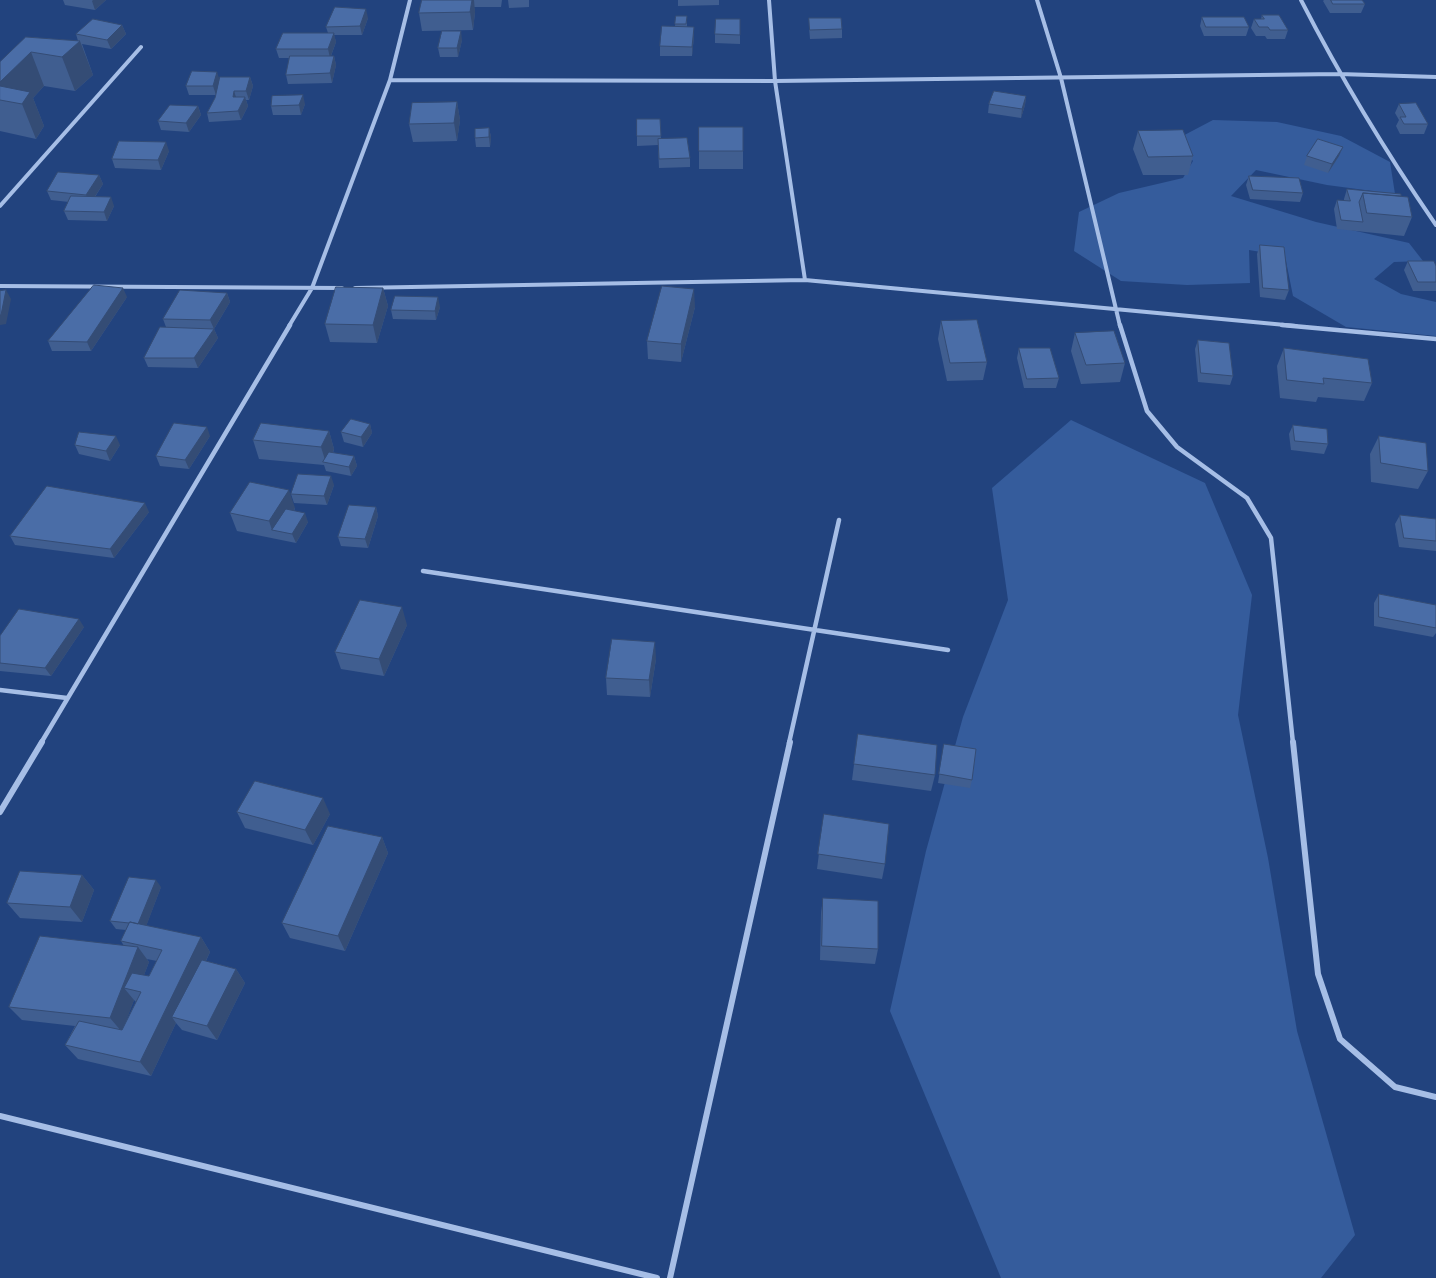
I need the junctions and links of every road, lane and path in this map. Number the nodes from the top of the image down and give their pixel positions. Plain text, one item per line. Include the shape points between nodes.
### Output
1 (410, 0) edge
2 (769, 0) edge
3 (1037, 0) edge
4 (1301, 0) edge
5 (141, 47) dead end
6 (1339, 74) junction
7 (1061, 78) junction
8 (1436, 78) edge
9 (390, 80) junction
10 (775, 81) junction
11 (0, 206) edge
12 (1436, 225) edge
13 (805, 280) junction
14 (0, 286) edge
15 (312, 288) junction
16 (1115, 309) junction
17 (1436, 339) edge
18 (839, 520) dead end
19 (423, 571) dead end
20 (815, 630) junction
21 (948, 650) dead end
22 (0, 690) edge
23 (67, 698) junction
24 (0, 812) edge
25 (1436, 1097) edge
26 (0, 1116) edge
27 (657, 1278) edge
28 (670, 1278) edge

1 - 9 street
2 - 10 street
3 - 7 street
4 - 6 street
5 - 11 street
6 - 7 street
6 - 8 street
6 - 12 street
7 - 10 street
7 - 16 street
9 - 10 street
9 - 15 street
10 - 13 street
13 - 15 street
13 - 16 street
14 - 15 street
15 - 23 street
16 - 17 street
16 - 25 street via 1147,411 1177,447 1247,498 1271,538 1318,974 1340,1039 1395,1087
18 - 20 street
19 - 20 street
20 - 21 street
20 - 28 street
22 - 23 street
23 - 24 street
26 - 27 street

